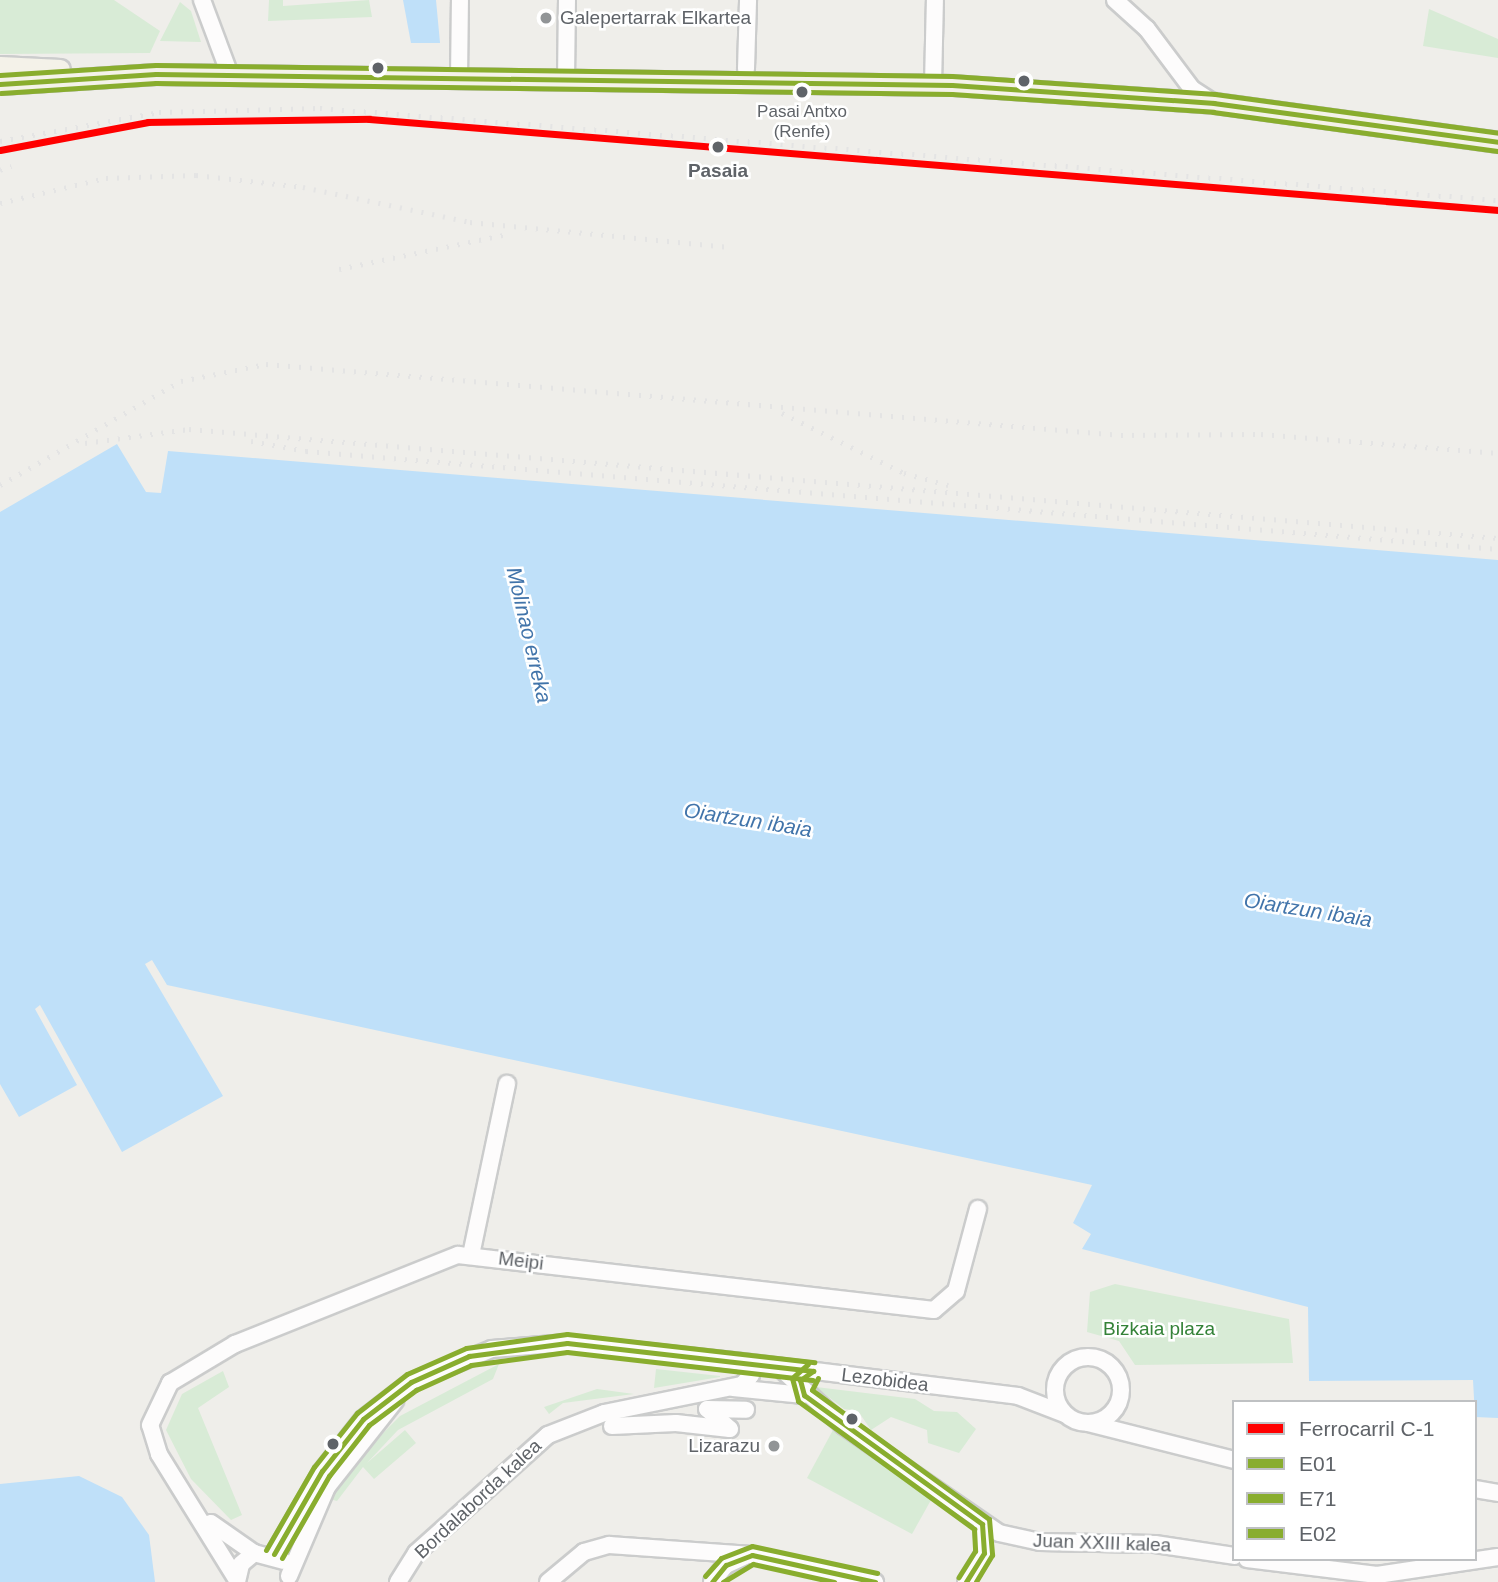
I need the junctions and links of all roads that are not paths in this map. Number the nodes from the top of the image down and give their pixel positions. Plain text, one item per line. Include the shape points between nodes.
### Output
1 (202, 0) edge
2 (460, 0) edge
3 (567, 0) edge
4 (748, 0) edge
5 (934, 0) edge
6 (1115, 0) edge
7 (0, 65) edge
8 (746, 69) dead end
9 (156, 75) junction
10 (230, 75) junction
11 (459, 78) junction
12 (566, 80) junction
13 (0, 84) edge
14 (933, 85) junction
15 (1214, 103) junction
16 (1498, 142) edge
17 (507, 1084) dead end
18 (978, 1209) dead end
19 (471, 1255) junction
20 (742, 1362) junction
21 (778, 1366) junction
22 (813, 1371) junction
23 (423, 1376) junction
24 (1056, 1379) junction
25 (731, 1388) junction
26 (804, 1395) junction
27 (693, 1396) junction
28 (1018, 1396) junction
29 (707, 1409) junction
30 (746, 1410) dead end
31 (1065, 1413) junction
32 (1086, 1422) junction
33 (612, 1426) dead end
34 (1232, 1459) edge
35 (1477, 1489) edge
36 (1498, 1493) edge
37 (201, 1514) junction
38 (982, 1524) junction
39 (254, 1553) junction
40 (274, 1554) junction
41 (752, 1555) junction
42 (1232, 1556) edge
43 (1498, 1557) edge
44 (1477, 1560) edge
45 (1263, 1561) edge
46 (1471, 1561) edge
47 (289, 1579) edge
48 (237, 1581) edge
49 (398, 1582) edge
50 (548, 1582) edge
51 (712, 1582) edge
52 (875, 1582) edge
53 (966, 1582) edge

1 - 10 street
2 - 11 street
3 - 12 street
4 - 8 street
5 - 14 street
6 - 15 street via 1147,29 1192,89
7 - 9 main road
9 - 10 main road
9 - 13 main road
10 - 11 main road
11 - 12 main road
12 - 14 main road
14 - 15 main road
15 - 16 main road
17 - 19 street
18 - 19 street, Meipi via 953,1297 928,1310
19 - 37 street, Meipi via 431,1263 234,1344 170,1383 153,1410 152,1441
20 - 21 street, Lezobidea
20 - 23 street, Lezobidea via 542,1343 492,1349
20 - 25 street via 749,1379
21 - 22 street, Lezobidea
21 - 26 street, Juan XXIII kalea
22 - 26 street via 800,1380
22 - 28 street, Lezobidea
23 - 40 street, Lezobidea via 389,1396 348,1435
23 - 47 street, Lezobidea via 364,1436 327,1487
24 - 28 street
24 - 31 street via 1056,1398
24 - 32 street via 1070,1362 1086,1357 1114,1370 1117,1404 1104,1418
25 - 26 street
25 - 27 street, Bordalaborda kalea
26 - 38 street, Juan XXIII kalea
27 - 29 street
27 - 49 street, Bordalaborda kalea via 604,1413 548,1435 416,1553
28 - 31 street, Lezobidea
29 - 30 street
29 - 33 street via 730,1429 676,1423
31 - 32 street
32 - 34 street
35 - 36 street
37 - 39 street, Meipi
37 - 48 street, Meipi
38 - 42 street, Juan XXIII kalea via 1040,1542 1155,1544
38 - 53 street via 984,1553
39 - 40 street
39 - 48 street via 241,1564
40 - 47 street
41 - 50 street via 600,1546
41 - 51 street via 726,1565
41 - 52 street
43 - 44 street
45 - 46 street via 1377,1575

